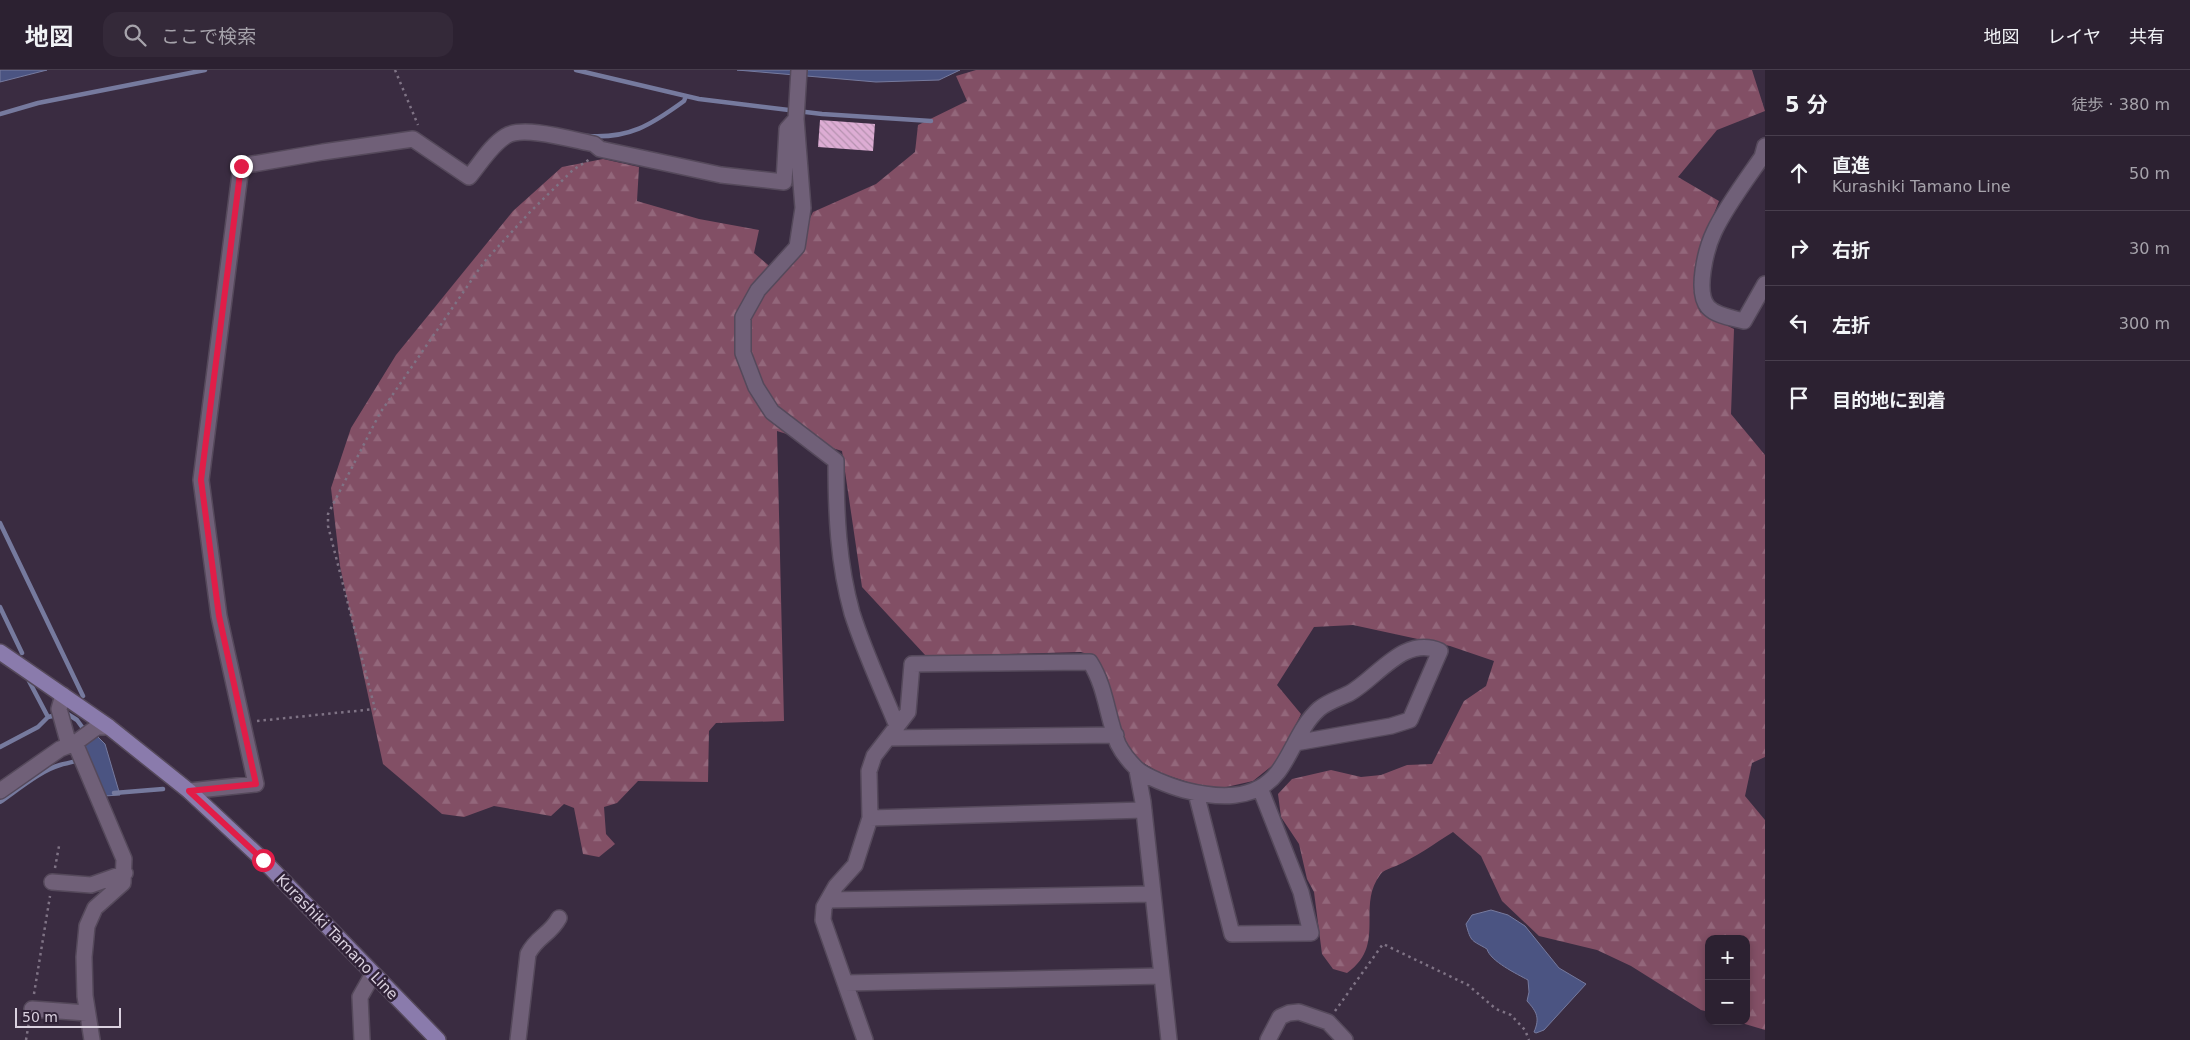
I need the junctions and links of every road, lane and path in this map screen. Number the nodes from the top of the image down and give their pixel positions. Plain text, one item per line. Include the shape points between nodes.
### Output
1 (395, 70) edge
2 (800, 70) edge
3 (796, 109) junction
4 (418, 141) junction
5 (1765, 146) edge
6 (600, 149) junction
7 (1765, 284) edge
8 (0, 652) edge
9 (63, 695) junction
10 (249, 722) dead end
11 (109, 727) junction
12 (892, 732) junction
13 (1116, 735) junction
14 (1295, 743) junction
15 (80, 745) junction
16 (1137, 770) junction
17 (1260, 788) junction
18 (0, 790) edge
19 (189, 791) junction
20 (1196, 793) junction
21 (1144, 810) junction
22 (870, 818) junction
23 (59, 846) dead end
24 (125, 873) junction
25 (52, 882) junction
26 (1153, 894) junction
27 (828, 900) junction
28 (559, 918) dead end
29 (372, 974) junction
30 (1162, 976) junction
31 (846, 983) junction
32 (32, 1009) junction
33 (88, 1013) junction
34 (1328, 1022) junction
35 (26, 1040) edge
36 (92, 1040) edge
37 (362, 1040) edge
38 (438, 1040) edge
39 (518, 1040) edge
40 (865, 1040) edge
41 (1170, 1040) edge
42 (1268, 1040) edge
43 (1345, 1040) edge
44 (1529, 1040) edge

1 - 4 path via 420,131
2 - 3 street
3 - 6 street via 787,129 784,182 721,175
3 - 12 street via 803,208 797,247 758,290 743,317 743,353 756,388 772,412 836,462 836,519 842,569 852,613
4 - 6 street via 469,177 500,140 514,132 594,144
4 - 19 street via 241,166 201,480 219,616 256,784
5 - 7 street via 1762,157 1714,232 1706,258 1703,297 1714,312 1744,321
6 - 10 path via 573,170 484,262 380,413 328,514 328,526 375,709
8 - 9 main road, Kurashiki Tamano Line
9 - 11 main road, Kurashiki Tamano Line
9 - 15 street via 61,714
11 - 15 street via 96,727
11 - 19 main road, Kurashiki Tamano Line
12 - 13 street
12 - 13 street via 908,712 912,664 1090,662 1098,674
12 - 22 street via 874,756 870,771
13 - 16 street via 1118,745
14 - 14 street via 1320,708 1351,692 1393,659 1416,648 1428,646 1440,651 1410,720
14 - 17 street via 1278,772
15 - 18 street via 60,749
15 - 24 street via 124,859
16 - 20 street
16 - 21 street
17 - 20 street via 1237,796
17 - 20 street via 1301,892 1311,933 1232,934
19 - 29 main road, Kurashiki Tamano Line via 263,860
21 - 22 street
21 - 26 street
22 - 27 street via 855,864
23 - 25 path
24 - 25 street via 91,885
24 - 33 street via 123,883 95,908 87,926 84,996
25 - 32 path
26 - 27 street
26 - 30 street
27 - 31 street via 823,920
28 - 39 street via 554,928 534,942 528,954
29 - 37 street via 360,997
29 - 38 main road, Kurashiki Tamano Line
30 - 31 street
30 - 41 street
31 - 40 street
32 - 33 street
32 - 35 path
33 - 36 street
34 - 42 street via 1299,1012 1284,1014
34 - 43 street
34 - 44 path via 1383,944 1468,985 1496,1009 1511,1015 1525,1030

